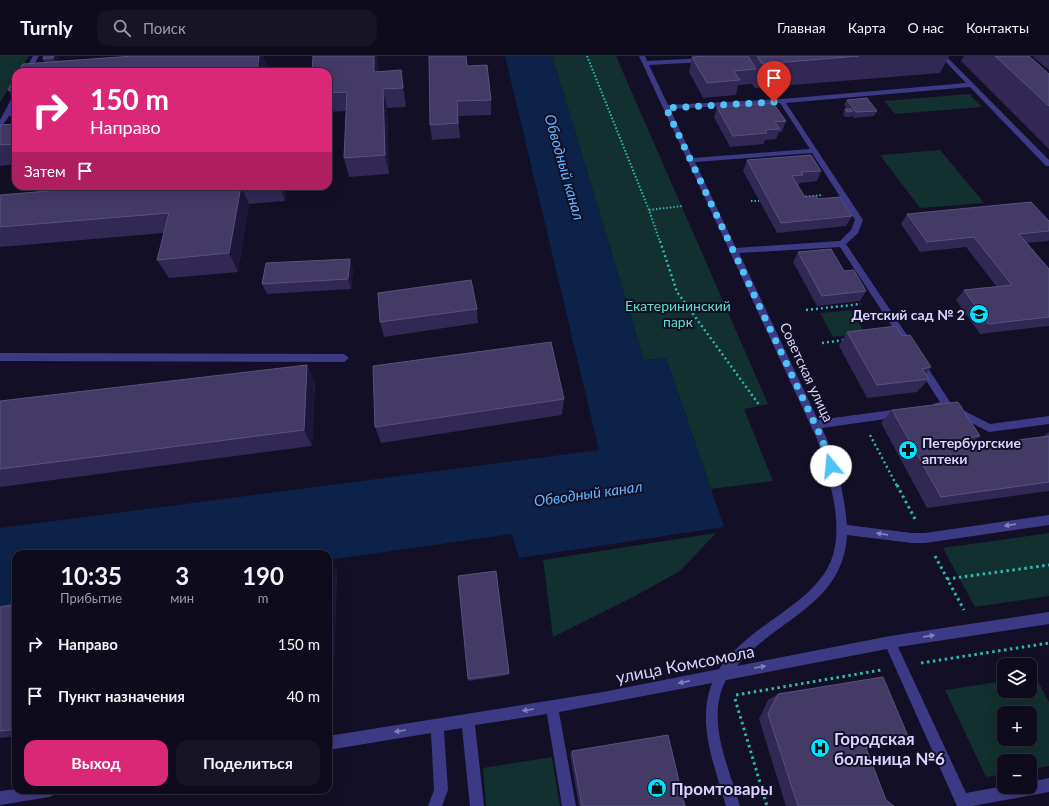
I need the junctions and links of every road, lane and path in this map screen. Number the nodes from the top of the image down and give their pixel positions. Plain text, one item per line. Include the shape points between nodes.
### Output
1 (36, 56) edge
2 (587, 56) edge
3 (943, 56) edge
4 (712, 59) edge
5 (643, 60) edge
6 (29, 68) edge
7 (971, 85) junction
8 (782, 101) junction
9 (12, 104) edge
10 (666, 108) junction
11 (7, 114) junction
12 (12, 114) edge
13 (0, 126) edge
14 (814, 151) junction
15 (691, 160) junction
16 (1049, 164) edge
17 (841, 193) junction
18 (794, 197) edge
19 (751, 201) dead end
20 (759, 201) dead end
21 (682, 206) dead end
22 (649, 210) junction
23 (842, 244) junction
24 (734, 251) junction
25 (880, 302) junction
26 (806, 310) dead end
27 (846, 340) edge
28 (822, 343) dead end
29 (0, 357) edge
30 (344, 358) dead end
31 (947, 405) junction
32 (760, 406) dead end
33 (925, 409) edge
34 (910, 411) edge
35 (1049, 420) edge
36 (815, 425) junction
37 (1049, 520) edge
38 (842, 529) junction
39 (1049, 565) edge
40 (947, 579) dead end
41 (1049, 618) edge
42 (890, 642) junction
43 (1049, 643) edge
44 (901, 666) junction
45 (722, 674) junction
46 (552, 706) junction
47 (468, 720) junction
48 (437, 725) junction
49 (332, 743) edge
50 (1049, 785) edge
51 (24, 794) edge
52 (0, 798) edge
53 (435, 806) edge
54 (477, 806) edge
55 (569, 806) edge
56 (733, 806) edge
57 (767, 806) edge

1 - 6 street
2 - 22 path
3 - 7 street
4 - 5 street
5 - 10 street, Советская улица
7 - 8 street
7 - 16 street
8 - 10 street
8 - 14 street
9 - 11 street
10 - 15 street, Советская улица
11 - 12 street
11 - 13 street
14 - 15 street
14 - 17 street
15 - 24 street, Советская улица
17 - 18 path
17 - 23 street via 858,220 855,230
19 - 20 path
21 - 22 path
22 - 32 path via 677,292
23 - 24 street
23 - 25 street
24 - 36 street, Советская улица
25 - 26 path
25 - 31 street
27 - 28 path
29 - 30 street
31 - 33 street
31 - 35 street via 989,428
34 - 36 street
36 - 38 street, Советская улица via 833,475
37 -> 38 street via 918,538
38 - 45 street, Советская улица via 838,560 829,577 815,592 738,654
39 - 40 path
42 -> 41 street, улица Комсомола
42 - 44 street
45 -> 42 street, улица Комсомола
43 - 44 path
44 - 50 street via 962,800
44 - 57 path via 734,696
45 -> 46 street, улица Комсомола
45 - 56 street, Советская улица via 712,700 711,715 713,732
46 -> 47 street, улица Комсомола
46 - 55 street
47 - 48 street, улица Комсомола
47 - 54 street
48 -> 49 street, улица Комсомола
48 - 53 street via 440,790
51 - 52 street

